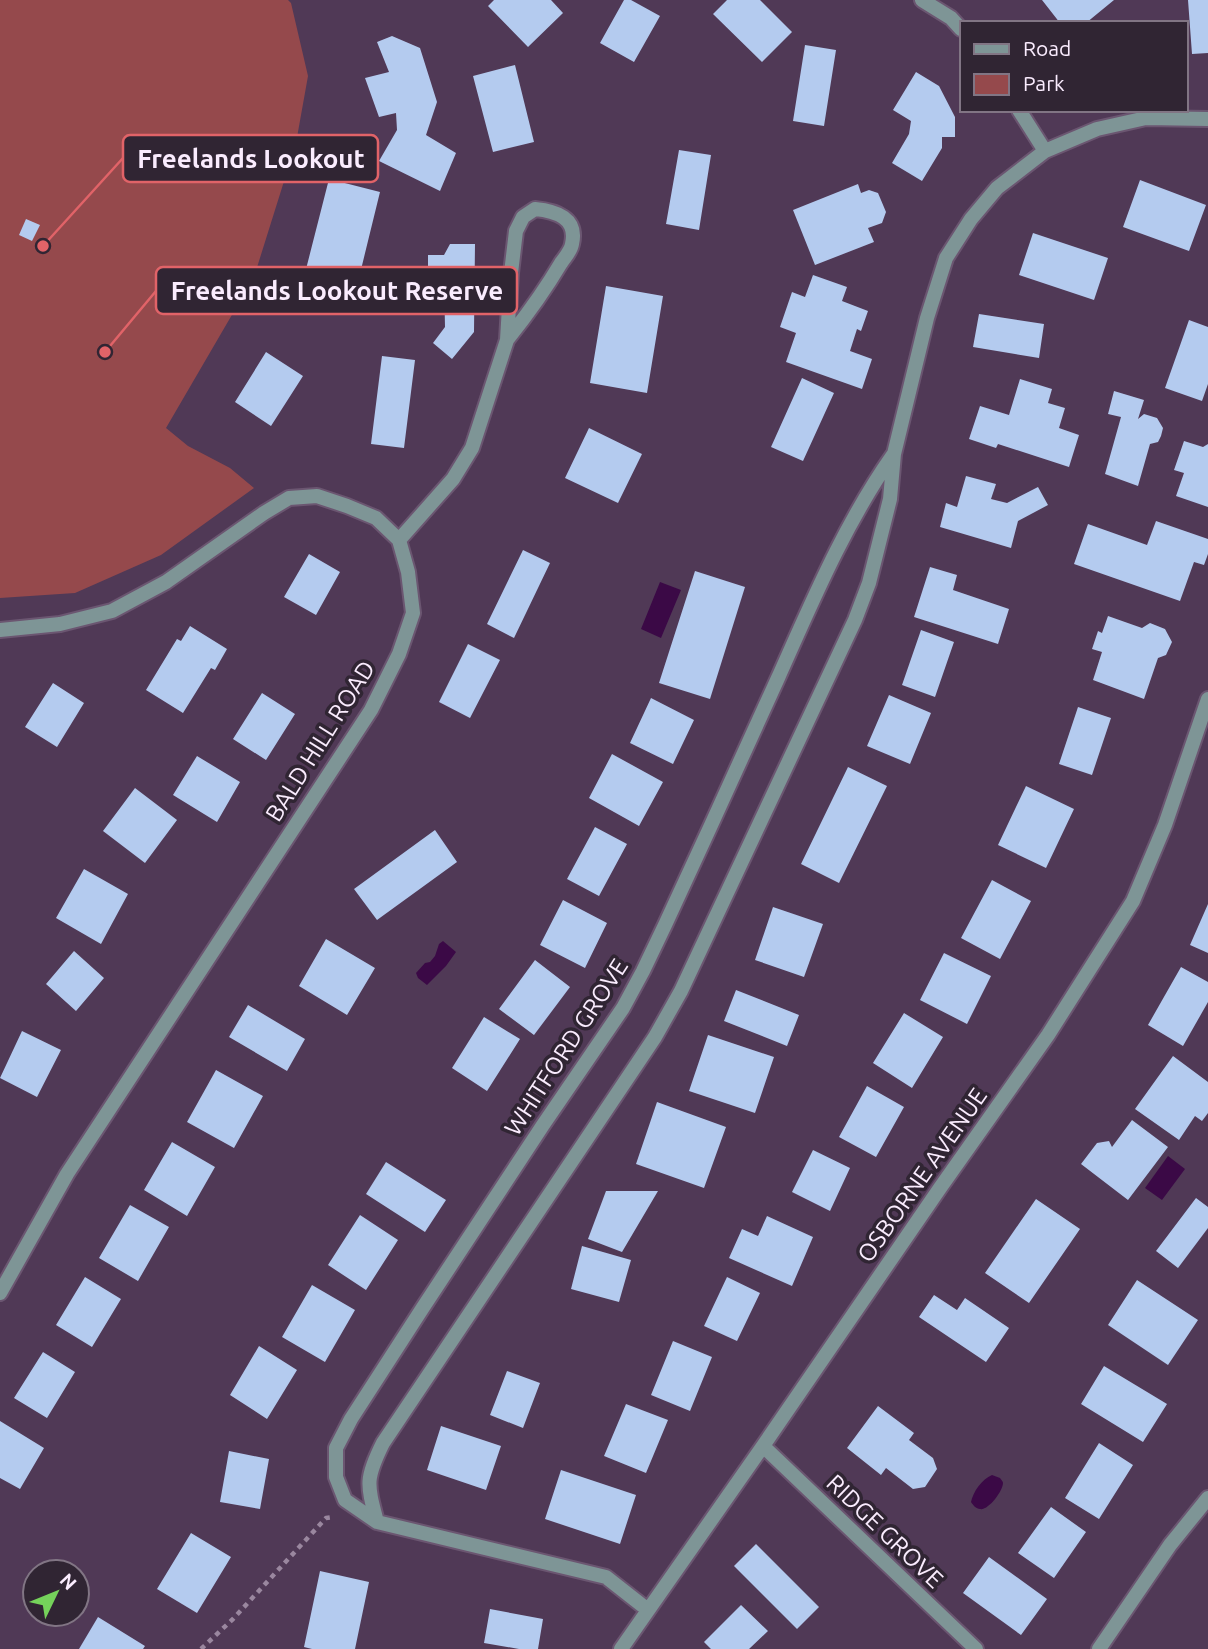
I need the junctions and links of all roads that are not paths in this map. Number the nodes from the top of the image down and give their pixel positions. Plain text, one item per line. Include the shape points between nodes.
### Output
1 (922, 0) edge
2 (960, 28) edge
3 (1020, 112) edge
4 (1208, 119) edge
5 (1045, 151) junction
6 (508, 340) junction
7 (894, 454) junction
8 (399, 540) junction
9 (0, 629) edge
10 (1208, 699) edge
11 (0, 1293) edge
12 (764, 1447) junction
13 (1208, 1498) edge
14 (377, 1522) junction
15 (648, 1610) junction
16 (621, 1649) edge
17 (976, 1649) edge
18 (1099, 1649) edge

1 - 2 street
3 - 5 street
4 - 5 street, WHITFORD GROVE via 1146,118 1097,129
5 - 7 street, WHITFORD GROVE via 997,188 946,258
6 - 6 street via 572,247 573,230 565,217 551,210 535,209 523,217 516,231
6 - 8 street via 472,448 453,479
7 - 14 street, WHITFORD GROVE via 890,499 855,620 681,991 655,1037 383,1443 371,1468 369,1489
7 - 14 street, WHITFORD GROVE via 852,521 810,606 623,1008 422,1309 336,1448 336,1477 345,1500
8 - 9 street via 376,518 347,506 317,496 289,498 166,582 112,611 60,624
8 - 11 street, BALD HILL ROAD via 413,612 399,654 371,710 67,1174
10 - 12 street, OSBORNE AVENUE via 1165,825 1133,901 1048,1035
12 - 15 street, OSBORNE AVENUE
12 - 17 street, RIDGE GROVE
13 - 18 street
14 - 15 street, WHITFORD GROVE via 606,1577
15 - 16 street, OSBORNE AVENUE

